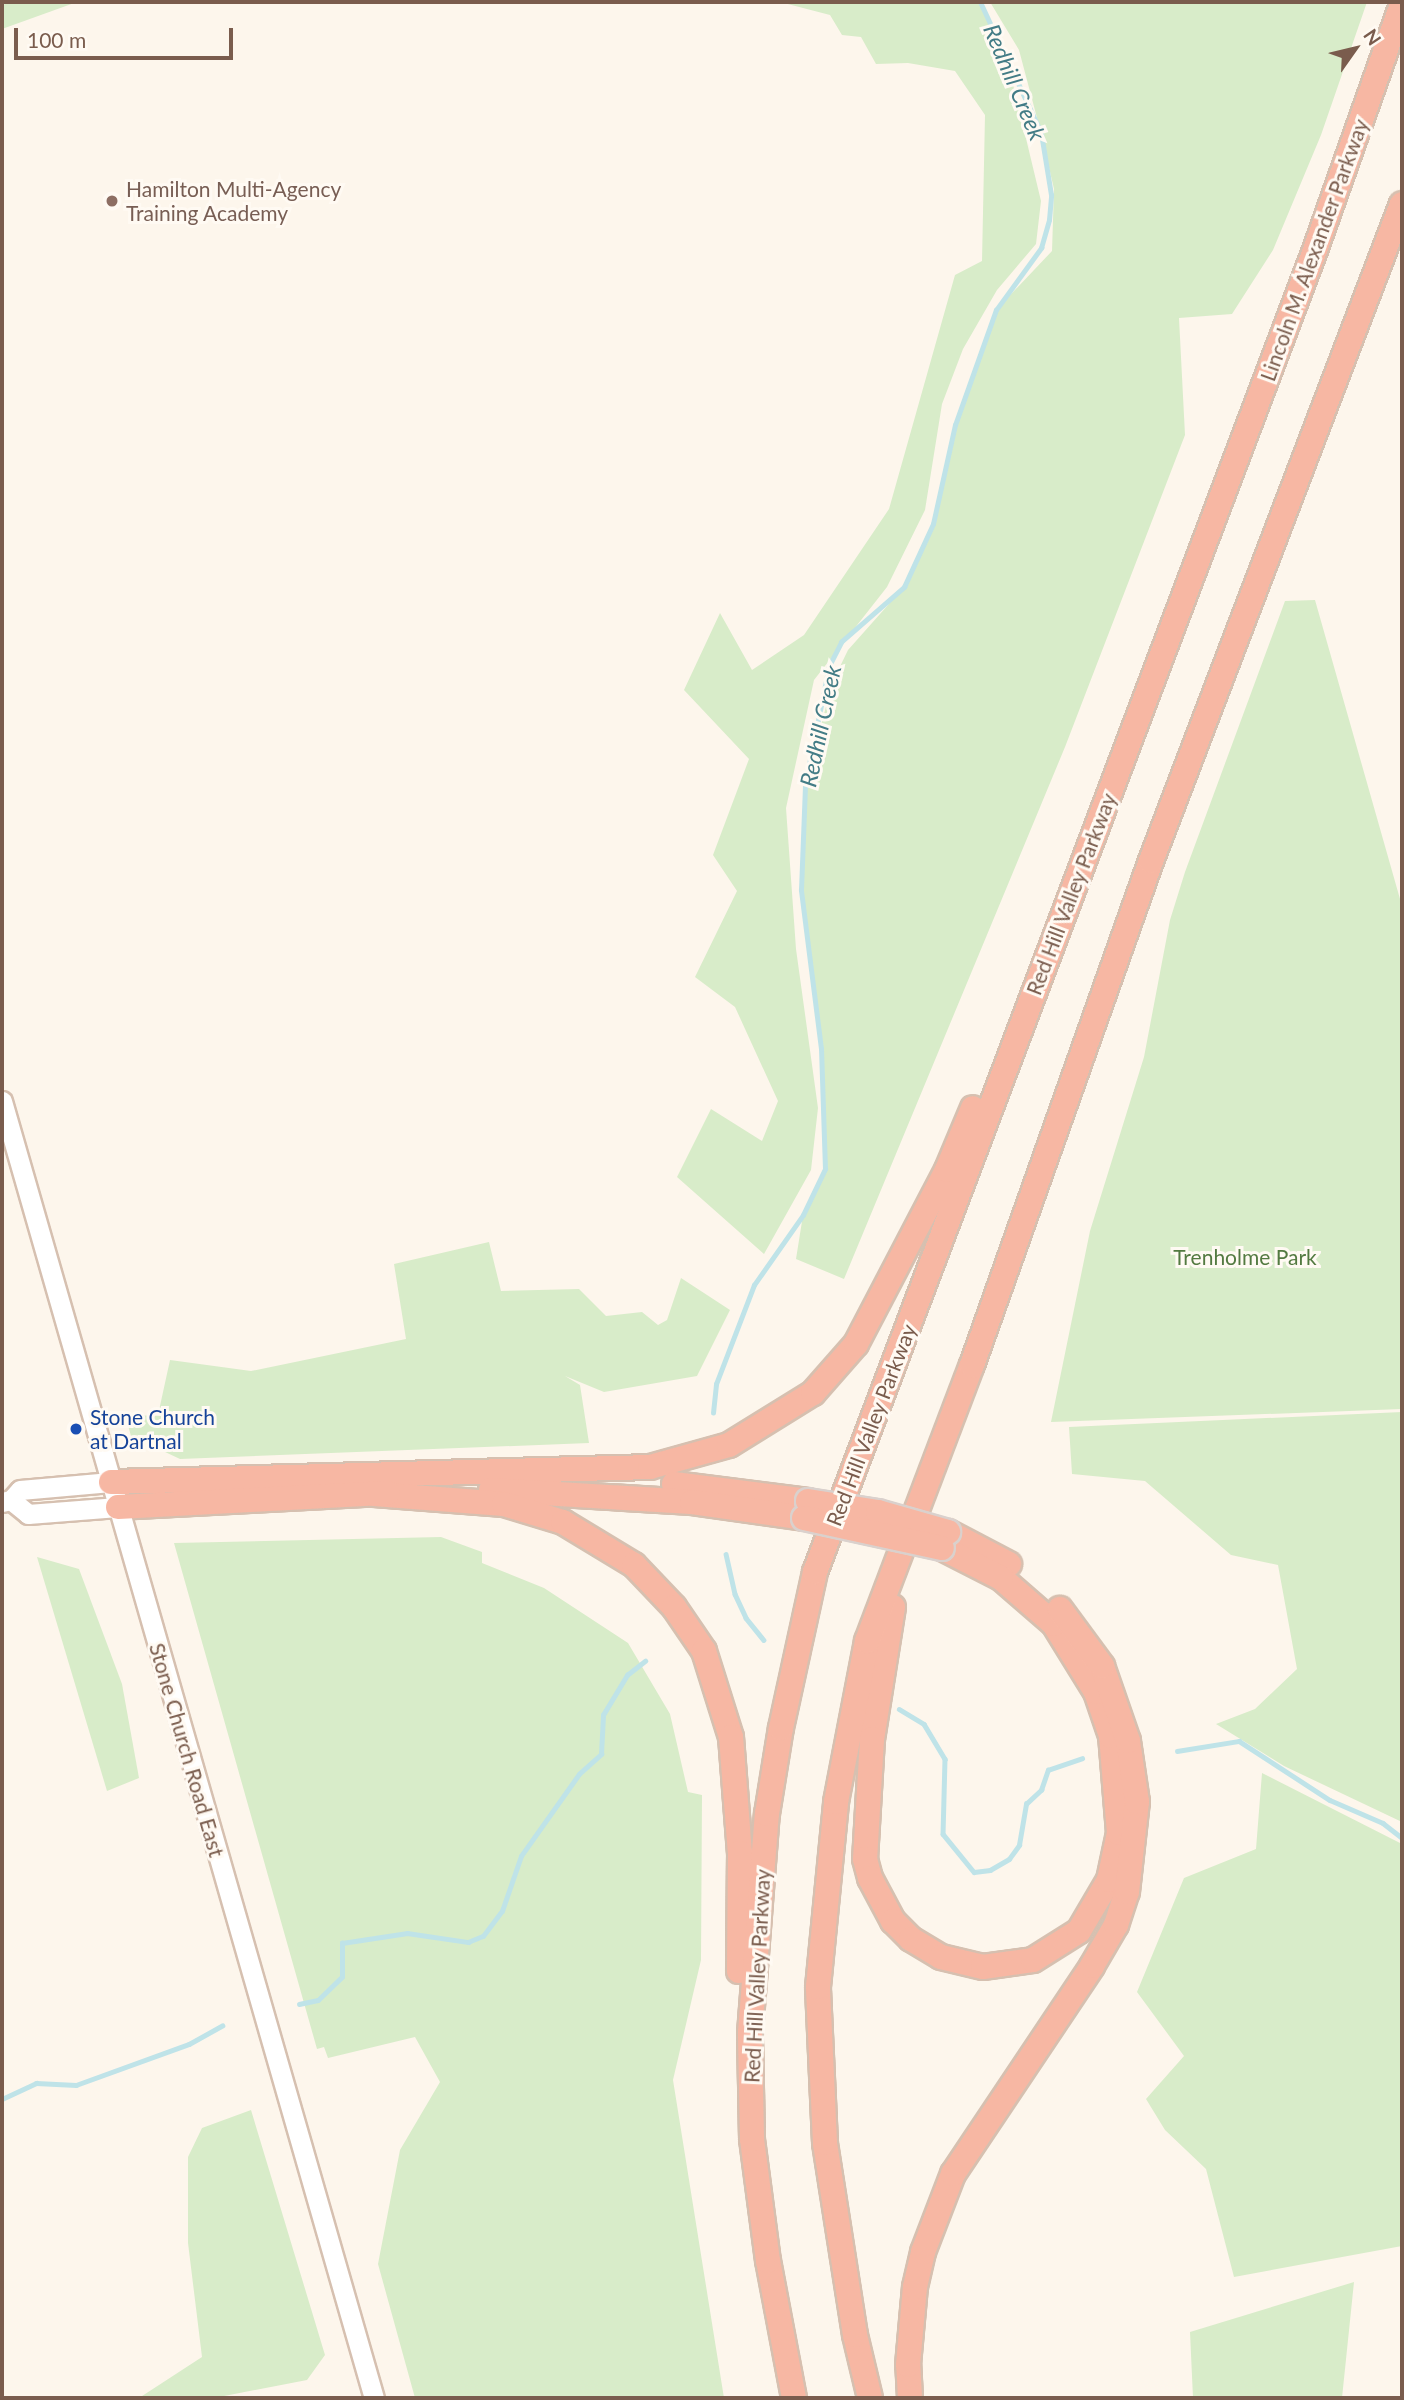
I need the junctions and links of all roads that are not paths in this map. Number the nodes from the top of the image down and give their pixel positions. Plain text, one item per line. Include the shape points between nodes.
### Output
1 (1402, 4) edge
2 (1402, 204) edge
3 (1222, 496) joint
4 (1036, 986) junction
5 (2, 1101) edge
6 (534, 1473) junction
7 (111, 1482) junction
8 (920, 1493) junction
9 (374, 1494) junction
10 (6, 1501) edge
11 (118, 1507) junction
12 (806, 1510) junction
13 (945, 1540) junction
14 (750, 2033) junction
15 (374, 2398) edge
16 (794, 2398) edge
17 (870, 2398) edge
18 (910, 2398) edge

1 - 3 highway, Lincoln M. Alexander Parkway
2 - 8 highway via 1151,861 972,1365
3 - 4 highway, Red Hill Valley Parkway
4 - 6 highway via 1009,1025 947,1170 862,1332 813,1393 752,1435 693,1458 650,1467
4 - 14 highway, Red Hill Valley Parkway via 815,1572 767,1814
5 - 7 main road, Stone Church Road East
6 - 7 highway
6 - 12 highway via 709,1487
7 - 10 main road via 20,1490
7 - 11 main road, Stone Church Road East
8 - 13 highway via 884,1646 872,1739 865,1859 879,1900 911,1939 961,1964 1013,1965 1063,1944 1079,1931 1110,1880 1119,1833 1111,1736 1096,1692 1054,1625 1001,1578
8 - 17 highway via 867,1641 836,1802 818,1987 825,2143 848,2294
9 - 11 highway
9 - 12 highway via 443,1489 614,1495
9 - 14 highway via 503,1504 563,1522 634,1565 689,1627 714,1676 731,1737 740,1853 739,1995
10 - 11 main road via 28,1514
11 - 15 main road, Stone Church Road East
12 - 13 highway, bridge
13 - 18 highway via 996,1555 1022,1574 1066,1615 1090,1646 1116,1696 1128,1741 1136,1832 1128,1892 1116,1925 1075,1993 976,2134 937,2212 923,2252 910,2322
14 - 16 highway, Red Hill Valley Parkway via 752,2139 768,2261

